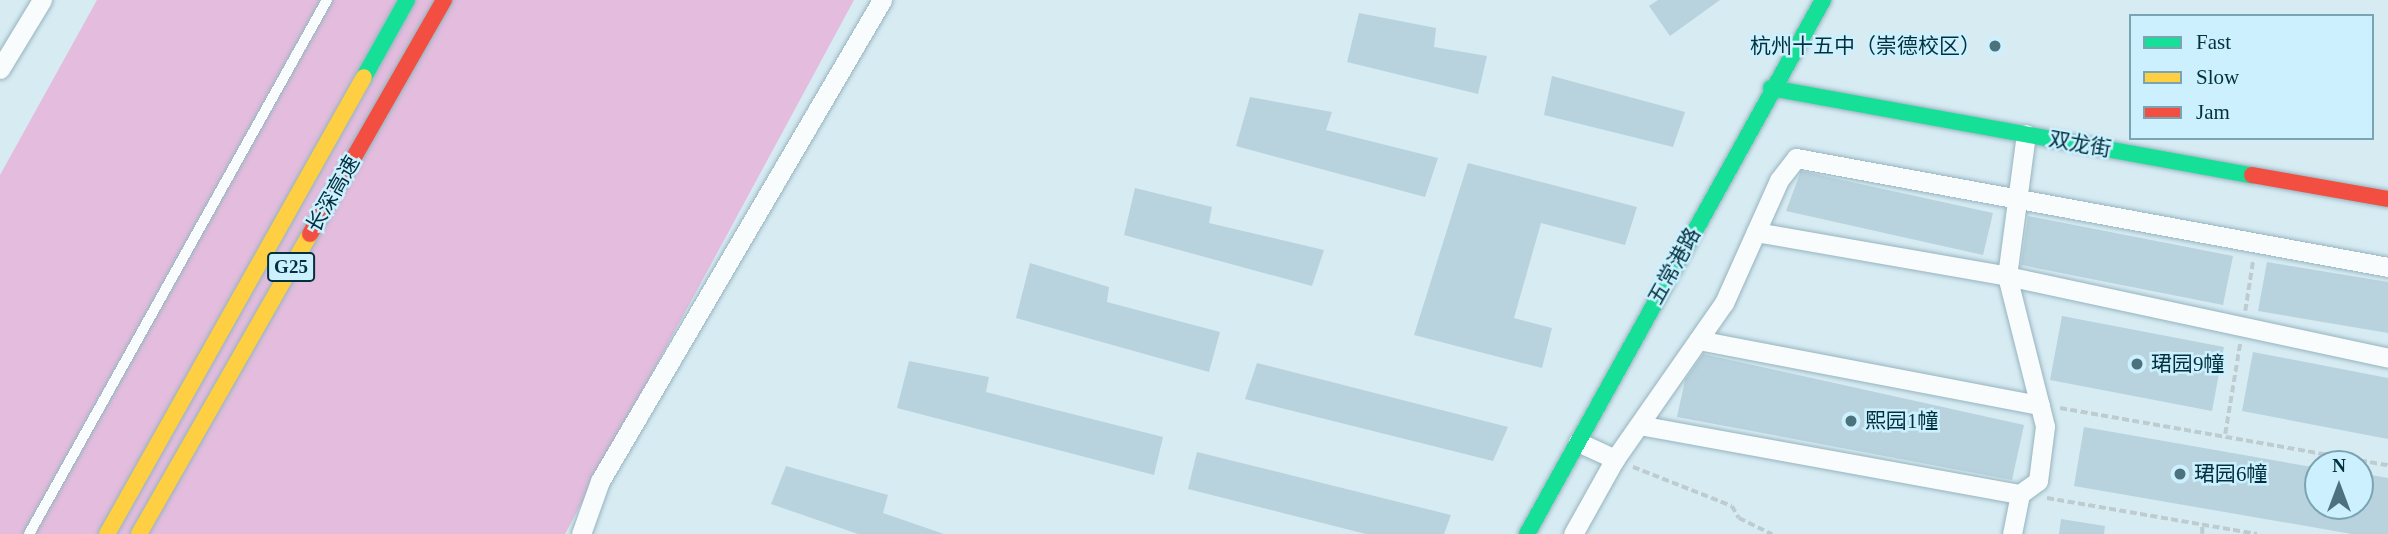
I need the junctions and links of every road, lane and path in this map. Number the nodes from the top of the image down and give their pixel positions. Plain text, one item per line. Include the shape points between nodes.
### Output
1 (42, 0) edge
2 (327, 0) edge
3 (407, 0) edge
4 (444, 0) edge
5 (882, 0) edge
6 (1824, 0) edge
7 (0, 69) edge
8 (1771, 89) junction
9 (2026, 134) junction
10 (2018, 194) junction
11 (2388, 199) edge
12 (1756, 232) junction
13 (2388, 267) edge
14 (2007, 276) junction
15 (1698, 340) junction
16 (2388, 358) edge
17 (2040, 405) junction
18 (1639, 425) junction
19 (1578, 442) junction
20 (1615, 459) junction
21 (2388, 465) edge
22 (2020, 494) junction
23 (2203, 525) junction
24 (29, 534) edge
25 (107, 534) edge
26 (139, 534) edge
27 (581, 534) edge
28 (1527, 534) edge
29 (1573, 534) edge
30 (1772, 534) edge
31 (2012, 534) edge
32 (2202, 534) edge
33 (2257, 534) edge

1 - 7 street
2 - 24 lane
3 - 25 main road, 长深高速 / G25
4 - 26 main road, 长深高速 / G25
5 - 27 street via 600,481
6 - 8 main road, 五常港路
8 - 9 main road, 双龙街
8 - 19 main road, 五常港路
9 - 10 street
9 - 11 main road, 双龙街
10 - 12 street via 1796,158
10 - 13 street
10 - 14 street
12 - 14 street
12 - 15 street via 1724,303
14 - 16 street
14 - 17 street
15 - 17 street
15 - 18 street
17 - 21 path
17 - 22 street via 2038,481
18 - 20 street
18 - 22 street
19 - 20 street
19 - 28 main road, 五常港路
20 - 29 street
20 - 30 path via 1732,506 1739,518
22 - 23 path
22 - 31 street
23 - 32 path
23 - 33 path

